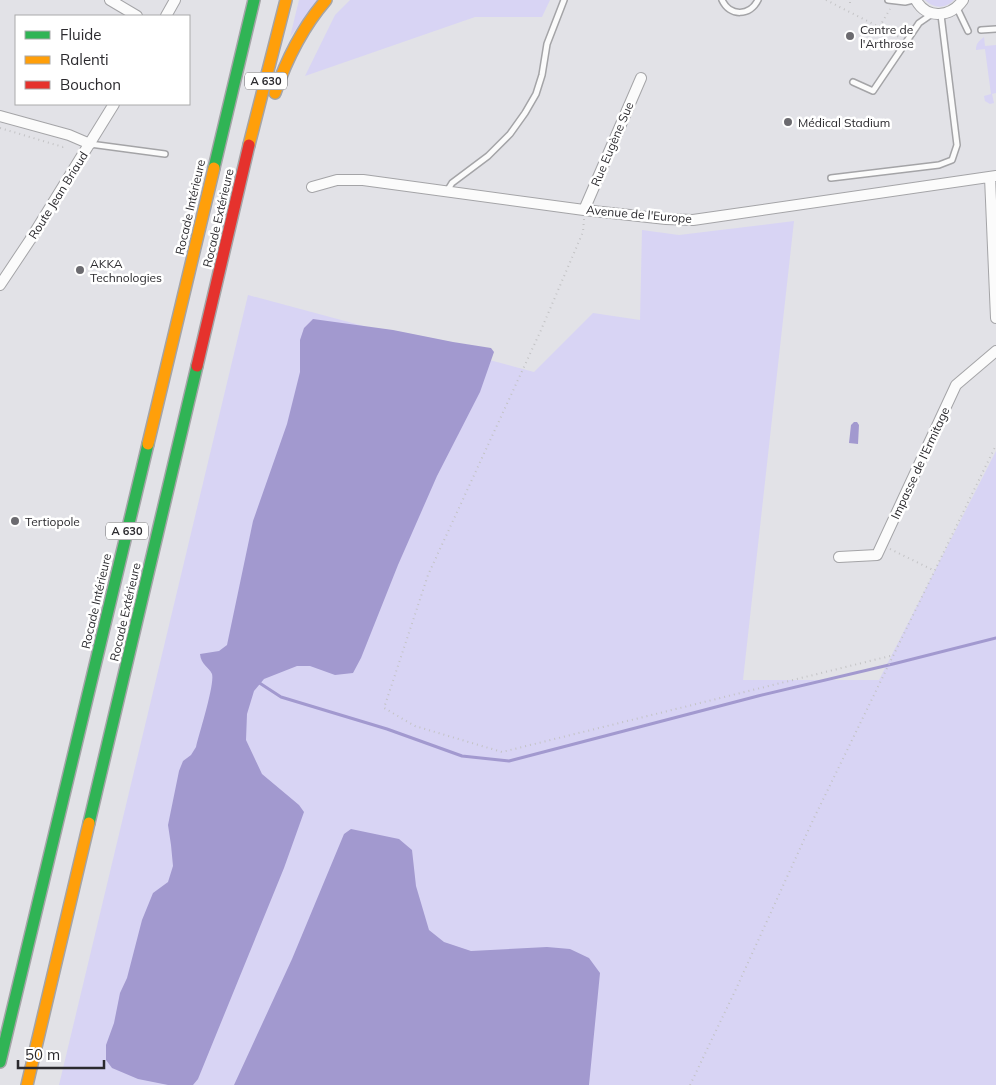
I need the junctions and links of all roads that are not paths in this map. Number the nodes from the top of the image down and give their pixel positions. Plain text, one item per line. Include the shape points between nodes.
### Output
1 (110, 0) edge
2 (175, 0) edge
3 (254, 0) edge
4 (286, 0) edge
5 (326, 0) edge
6 (564, 0) edge
7 (722, 0) edge
8 (758, 0) edge
9 (888, 0) edge
10 (915, 0) edge
11 (960, 4) edge
12 (936, 14) junction
13 (135, 15) edge
14 (167, 15) edge
15 (996, 29) edge
16 (981, 30) dead end
17 (968, 31) dead end
18 (641, 78) dead end
19 (853, 82) dead end
20 (113, 105) edge
21 (0, 116) edge
22 (90, 144) junction
23 (165, 154) dead end
24 (245, 161) junction
25 (993, 177) edge
26 (831, 178) dead end
27 (312, 187) dead end
28 (447, 191) junction
29 (584, 210) junction
30 (0, 285) edge
31 (996, 318) edge
32 (996, 351) edge
33 (839, 557) dead end
34 (0, 1062) edge
35 (27, 1085) edge

1 - 13 street
2 - 14 street
3 - 34 highway, Rocade Intérieure / A 630
4 - 24 highway, Rocade Extérieure / A 630
5 - 24 highway via 295,42 283,69 259,148
6 - 28 lane via 547,44 536,94 525,113 488,156 452,183
7 - 8 lane via 728,9 740,13 751,9
9 - 10 lane
10 - 12 street via 924,10
11 - 12 street via 950,12
11 - 17 lane
12 - 19 lane via 919,23 873,91
12 - 26 lane via 957,145 952,160 938,165
15 - 16 lane
18 - 29 street, Rue Eugène Sue
20 - 22 street, Route Jean Briaud
21 - 22 street
22 - 23 lane
22 - 30 street, Route Jean Briaud
24 - 35 highway, Rocade Extérieure / A 630
25 - 29 street, Avenue de l'Europe via 693,220
25 - 31 street
27 - 28 street, Avenue de l'Europe via 337,180 363,180
28 - 29 street, Avenue de l'Europe
32 - 33 street, Impasse de l'Ermitage via 956,385 877,555

